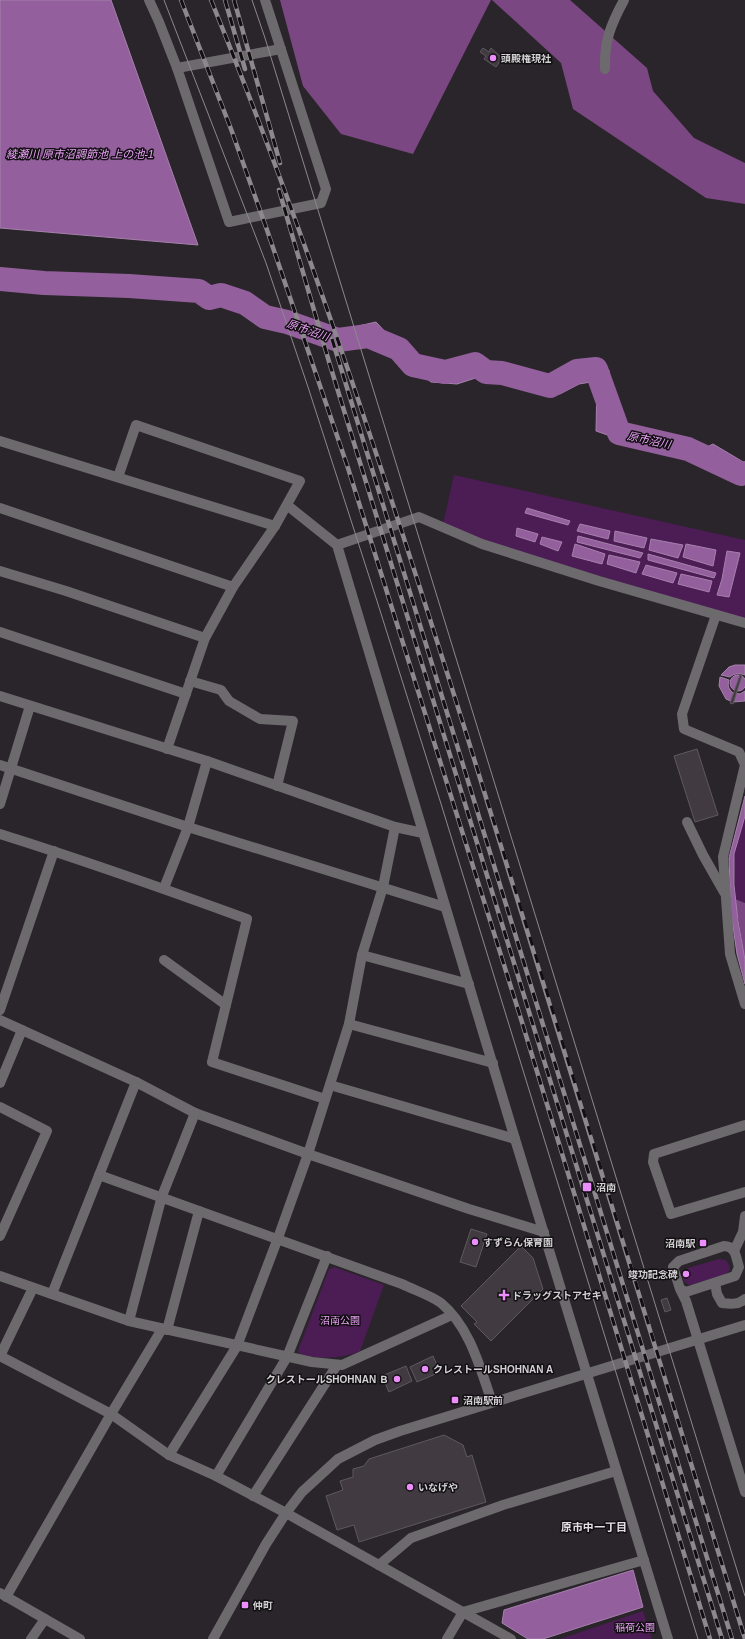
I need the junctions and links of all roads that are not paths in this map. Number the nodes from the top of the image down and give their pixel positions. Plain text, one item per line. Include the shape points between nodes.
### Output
1 (149, 0) edge
2 (265, 0) edge
3 (624, 0) edge
4 (281, 49) junction
5 (177, 68) junction
6 (605, 69) dead end
7 (0, 441) edge
8 (118, 477) junction
9 (287, 505) junction
10 (0, 508) edge
11 (275, 526) junction
12 (337, 545) junction
13 (0, 570) edge
14 (233, 587) junction
15 (716, 615) junction
16 (745, 623) edge
17 (0, 632) edge
18 (205, 638) junction
19 (190, 682) junction
20 (186, 694) junction
21 (0, 696) edge
22 (30, 706) junction
23 (167, 749) junction
24 (207, 761) junction
25 (0, 765) edge
26 (11, 768) junction
27 (277, 786) junction
28 (0, 804) edge
29 (687, 822) dead end
30 (188, 827) junction
31 (396, 827) junction
32 (423, 833) junction
33 (0, 834) edge
34 (54, 851) junction
35 (383, 887) junction
36 (164, 888) junction
37 (726, 896) junction
38 (445, 907) junction
39 (362, 955) junction
40 (164, 960) dead end
41 (469, 984) junction
42 (745, 1004) edge
43 (226, 1005) junction
44 (0, 1010) edge
45 (0, 1020) edge
46 (349, 1024) junction
47 (22, 1030) junction
48 (493, 1064) junction
49 (136, 1082) junction
50 (0, 1083) edge
51 (330, 1085) junction
52 (325, 1099) junction
53 (0, 1107) edge
54 (195, 1113) junction
55 (745, 1125) edge
56 (515, 1139) junction
57 (308, 1154) junction
58 (99, 1175) junction
59 (745, 1192) edge
60 (162, 1196) junction
61 (199, 1211) junction
62 (745, 1216) edge
63 (544, 1232) junction
64 (0, 1236) edge
65 (278, 1238) junction
66 (734, 1251) junction
67 (327, 1256) junction
68 (742, 1270) edge
69 (0, 1276) edge
70 (715, 1283) junction
71 (33, 1288) junction
72 (680, 1289) junction
73 (692, 1290) junction
74 (52, 1294) junction
75 (745, 1299) edge
76 (686, 1301) junction
77 (452, 1315) junction
78 (129, 1321) junction
79 (745, 1325) edge
80 (165, 1330) junction
81 (699, 1339) junction
82 (237, 1346) junction
83 (0, 1356) edge
84 (287, 1357) junction
85 (337, 1365) junction
86 (586, 1374) junction
87 (492, 1402) junction
88 (111, 1414) junction
89 (169, 1455) junction
90 (616, 1471) junction
91 (216, 1476) junction
92 (745, 1492) edge
93 (253, 1496) junction
94 (286, 1513) junction
95 (644, 1560) junction
96 (379, 1565) junction
97 (3, 1595) edge
98 (463, 1612) junction
99 (45, 1618) junction
100 (31, 1639) edge
101 (80, 1639) edge
102 (213, 1639) edge
103 (447, 1639) edge
104 (510, 1639) edge
105 (668, 1639) edge

1 - 5 street
2 - 4 street
3 - 6 street via 611,23 604,53
4 - 5 street
4 - 5 street via 326,189 321,203 229,222
7 - 8 street
8 - 9 street via 136,425 300,481
8 - 11 street
9 - 11 street
9 - 12 street
10 - 14 street
11 - 14 street
12 - 15 street via 419,518 474,541
12 - 32 street
13 - 18 street
14 - 18 street
15 - 16 street
15 - 37 street via 682,714 684,729 739,752 745,765 722,857
17 - 20 street
18 - 19 street
19 - 20 street
19 - 27 street via 221,690 229,701 260,719 293,720
20 - 23 street
21 - 22 street
22 - 23 street
22 - 26 street
23 - 24 street
24 - 27 street
24 - 30 street
25 - 26 street
26 - 28 street
26 - 30 street
27 - 31 street
29 - 37 street
30 - 35 street
30 - 36 street
31 - 32 street
31 - 35 street
32 - 38 street
33 - 34 street
34 - 36 street
34 - 44 street
35 - 38 street
35 - 39 street
36 - 43 street via 247,919
37 - 42 street via 730,954
38 - 41 street
39 - 41 street
39 - 46 street
40 - 43 street
41 - 48 street
43 - 52 street via 212,1062
45 - 47 street
46 - 48 street
46 - 51 street
47 - 49 street
47 - 50 street
48 - 56 street
49 - 54 street
49 - 58 street
51 - 52 street
51 - 56 street
52 - 57 street
53 - 64 street via 47,1131
54 - 57 street
54 - 60 street
55 - 59 street via 654,1154 653,1162 671,1214
56 - 63 street
57 - 63 street
57 - 65 street
58 - 60 street
58 - 74 street
60 - 61 street
60 - 78 street
61 - 65 street
61 - 80 street
62 - 66 street via 743,1232
63 - 86 street
65 - 67 street
65 - 82 street
66 - 68 street
66 - 72 street via 724,1246 679,1261 673,1267
67 - 77 street via 402,1284 440,1302
67 - 84 street
68 - 70 street via 732,1278
69 - 71 street
70 - 73 street
70 - 75 street via 722,1303 731,1304
71 - 74 street
71 - 83 street
72 - 73 street via 684,1292
72 - 76 street
73 - 76 street
74 - 78 street
76 - 81 street
77 - 85 street via 342,1366
77 - 87 street via 474,1352
78 - 80 street
79 - 81 street
80 - 82 street
80 - 88 street
81 - 86 street
81 - 92 street
82 - 84 street
82 - 89 street
83 - 88 street
84 - 85 street
84 - 91 street
85 - 93 street
86 - 87 street
86 - 90 street
87 - 94 street via 400,1431 355,1449 321,1473
88 - 89 street
88 - 97 street
89 - 91 street
90 - 95 street
90 - 96 street via 503,1505 411,1538
91 - 93 street
93 - 94 street
94 - 96 street
94 - 102 street
95 - 98 street
95 - 105 street
96 - 98 street
97 - 99 street
98 - 103 street
98 - 104 street
99 - 100 street
99 - 101 street

